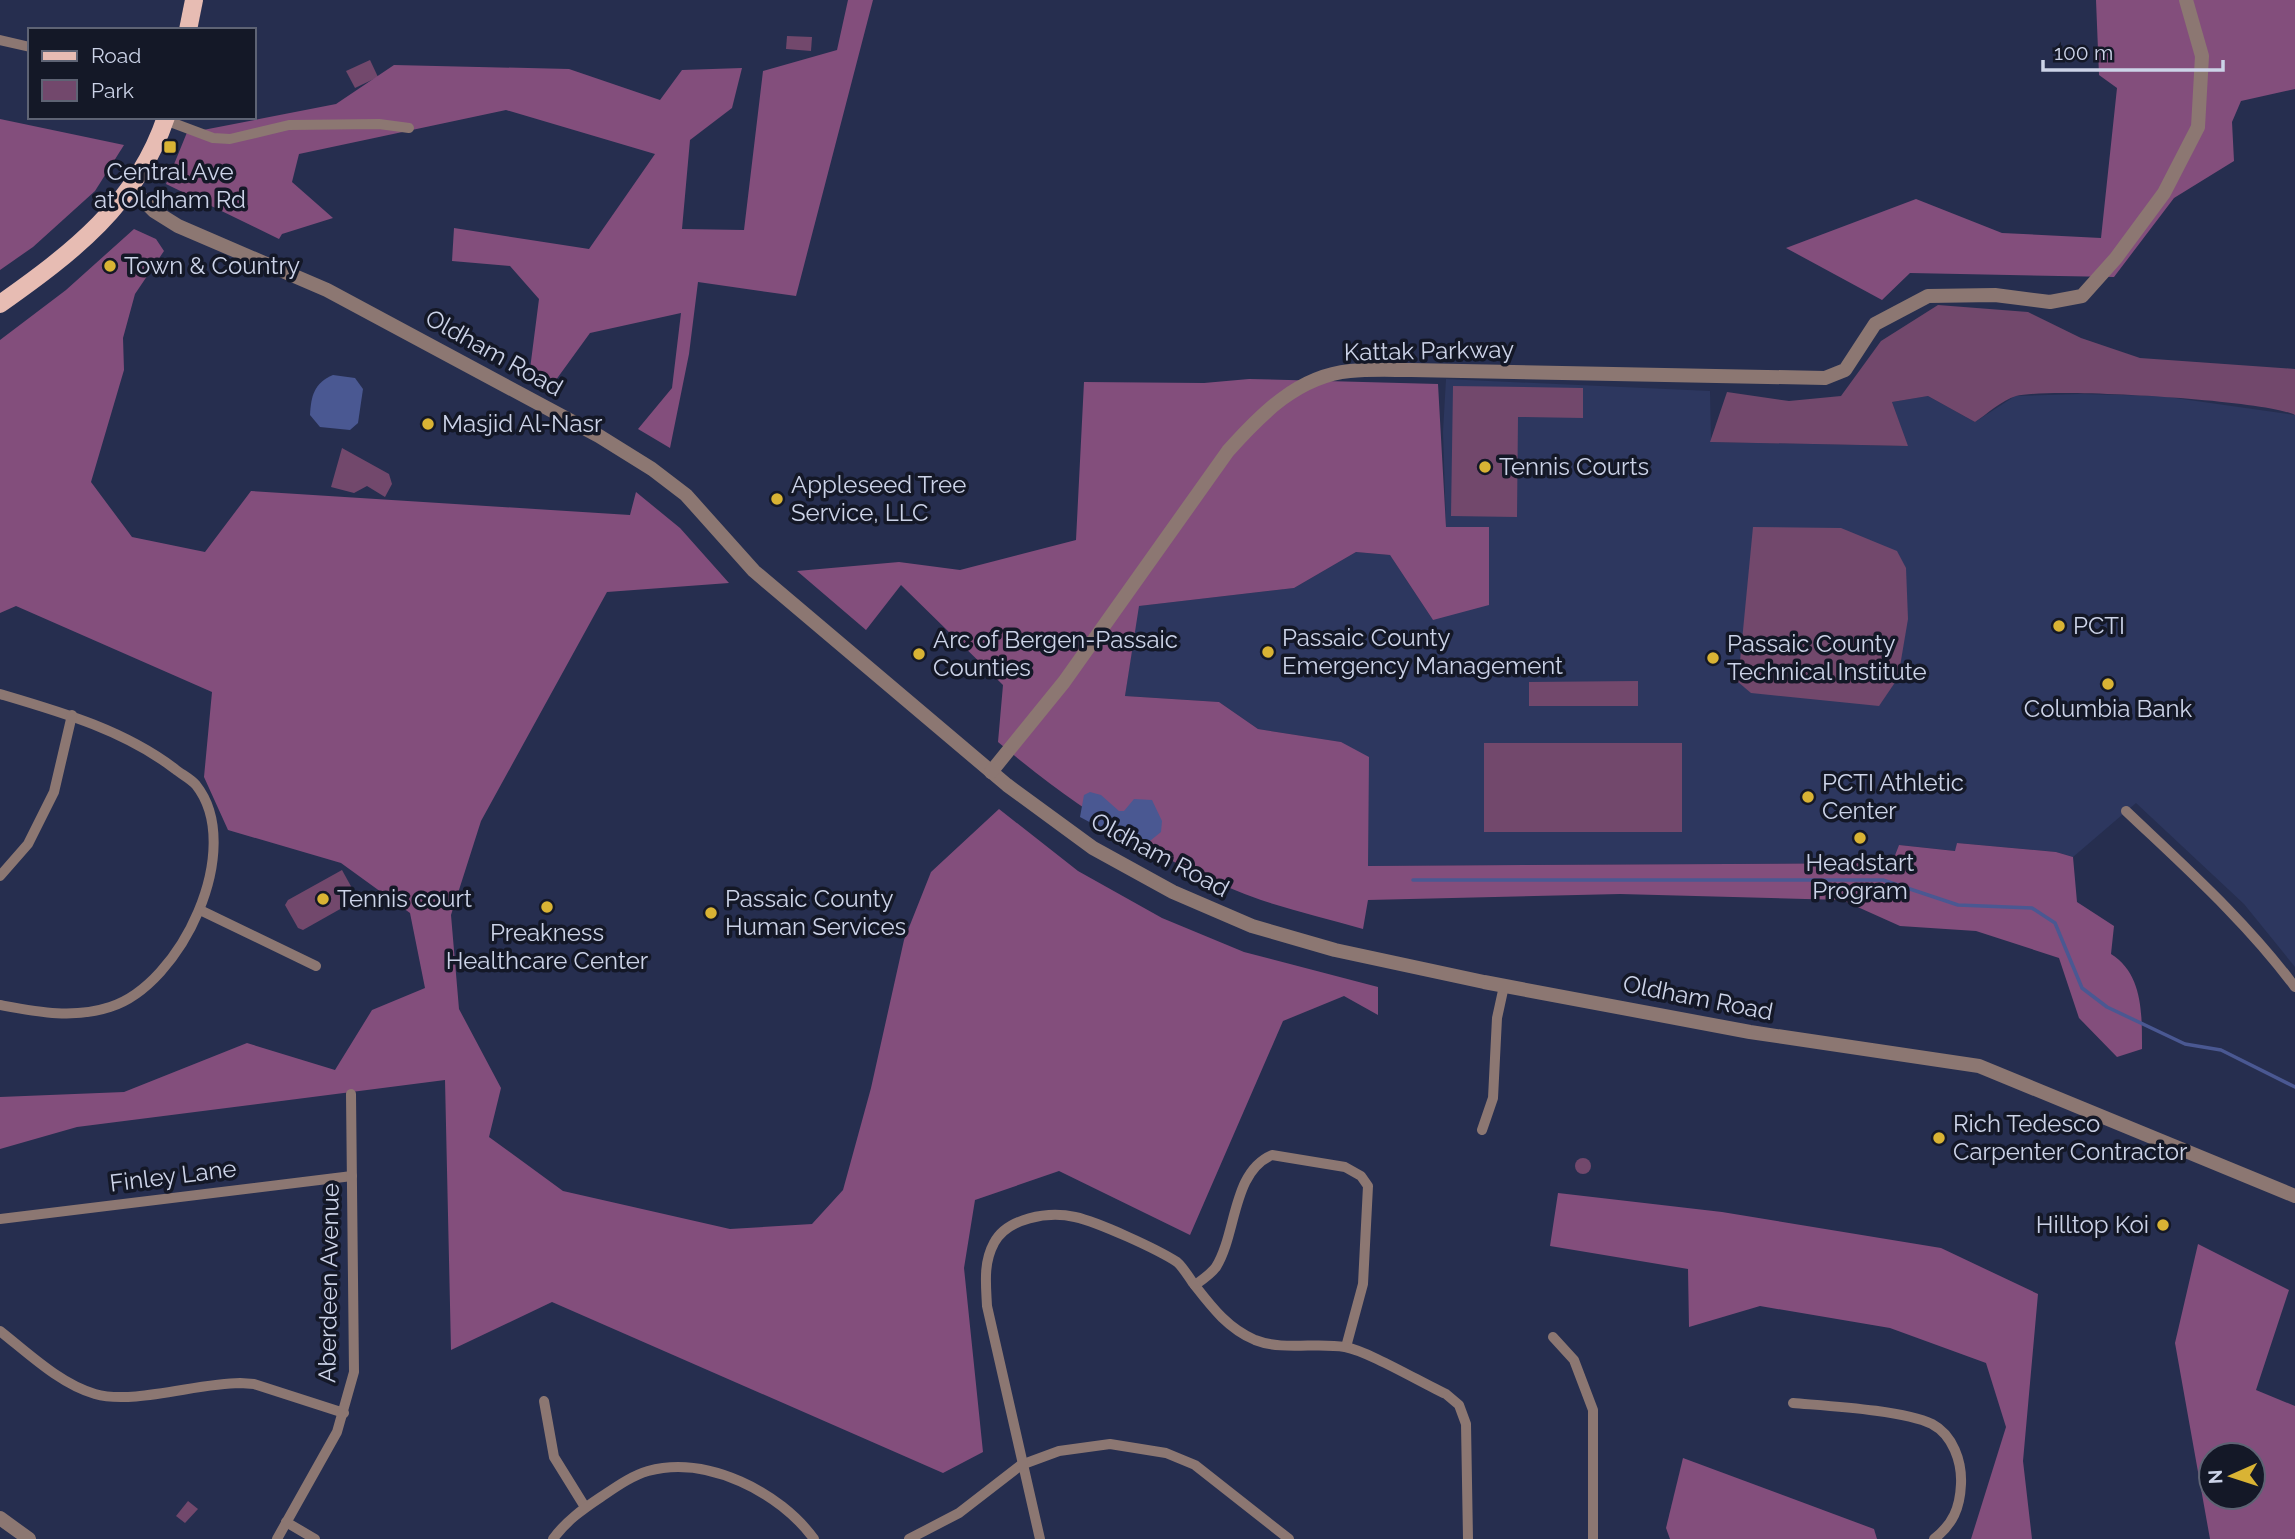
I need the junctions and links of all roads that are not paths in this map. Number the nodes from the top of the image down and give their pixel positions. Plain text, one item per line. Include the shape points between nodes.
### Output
1 (194, 0) edge
2 (2186, 0) edge
3 (188, 28) edge
4 (0, 40) edge
5 (28, 47) edge
6 (166, 119) edge
7 (168, 119) edge
8 (409, 128) dead end
9 (131, 188) junction
10 (0, 304) edge
11 (0, 694) edge
12 (72, 715) junction
13 (991, 772) junction
14 (2126, 811) dead end
15 (0, 876) edge
16 (200, 910) junction
17 (316, 966) dead end
18 (1504, 986) junction
19 (2295, 987) edge
20 (0, 1005) edge
21 (351, 1094) dead end
22 (1482, 1130) dead end
23 (352, 1176) junction
24 (2295, 1196) edge
25 (0, 1219) edge
26 (1195, 1285) junction
27 (0, 1331) edge
28 (1553, 1338) dead end
29 (1346, 1347) junction
30 (544, 1401) dead end
31 (1793, 1403) dead end
32 (344, 1413) junction
33 (1021, 1465) junction
34 (585, 1507) junction
35 (0, 1518) edge
36 (286, 1522) junction
37 (29, 1539) edge
38 (277, 1539) edge
39 (315, 1539) edge
40 (553, 1539) edge
41 (814, 1539) edge
42 (909, 1539) edge
43 (1040, 1539) edge
44 (1289, 1539) edge
45 (1468, 1539) edge
46 (1593, 1539) edge
47 (1934, 1539) edge

1 - 3 main road
2 - 13 street, Kattak Parkway via 2202,56 2198,127 2164,192 2082,296 2050,302 1936,294 1875,324 1845,370 1825,378 1348,371 1288,394 1259,416 1228,451 1064,682
4 - 5 street
6 - 9 main road
7 - 8 street via 213,138 230,139 289,125
9 - 10 main road via 77,247
9 - 13 street, Oldham Road via 178,226 298,276 386,320 599,436 672,483 754,571
11 - 12 street
12 - 15 street via 54,792 28,844
12 - 16 street via 153,752 196,785 211,820 214,857
13 - 18 street, Oldham Road via 1093,849 1173,892 1241,921 1335,950
14 - 19 street via 2207,887
16 - 17 street
16 - 20 street via 175,958 153,982 113,1007 79,1014
18 - 22 street via 1497,1018 1493,1098
18 - 24 street, Oldham Road via 1750,1032 1979,1066
21 - 23 street, Aberdeen Avenue
23 - 25 street, Finley Lane
23 - 32 street, Aberdeen Avenue via 354,1372
26 - 29 street via 1220,1317 1258,1341
26 - 29 street via 1215,1268 1249,1174 1260,1160 1272,1155 1353,1170 1368,1186 1363,1284
26 - 33 street via 1179,1264 1156,1251 1074,1217 1031,1218 1005,1229 987,1257 987,1306
27 - 32 street via 67,1380 95,1394 121,1397 254,1384
28 - 46 street via 1574,1360 1592,1410
29 - 45 street via 1446,1394 1459,1405 1466,1424
30 - 34 street via 554,1457
31 - 47 street via 1842,1407 1933,1425 1956,1449 1962,1475 1960,1504 1947,1529
32 - 36 street, Aberdeen Avenue
33 - 42 street via 959,1513
33 - 43 street
33 - 44 street via 1059,1451 1095,1445 1128,1445 1166,1453 1209,1474
34 - 40 street
34 - 41 street via 636,1475 691,1467 779,1502
35 - 37 street
36 - 38 street, Aberdeen Avenue
36 - 39 street

